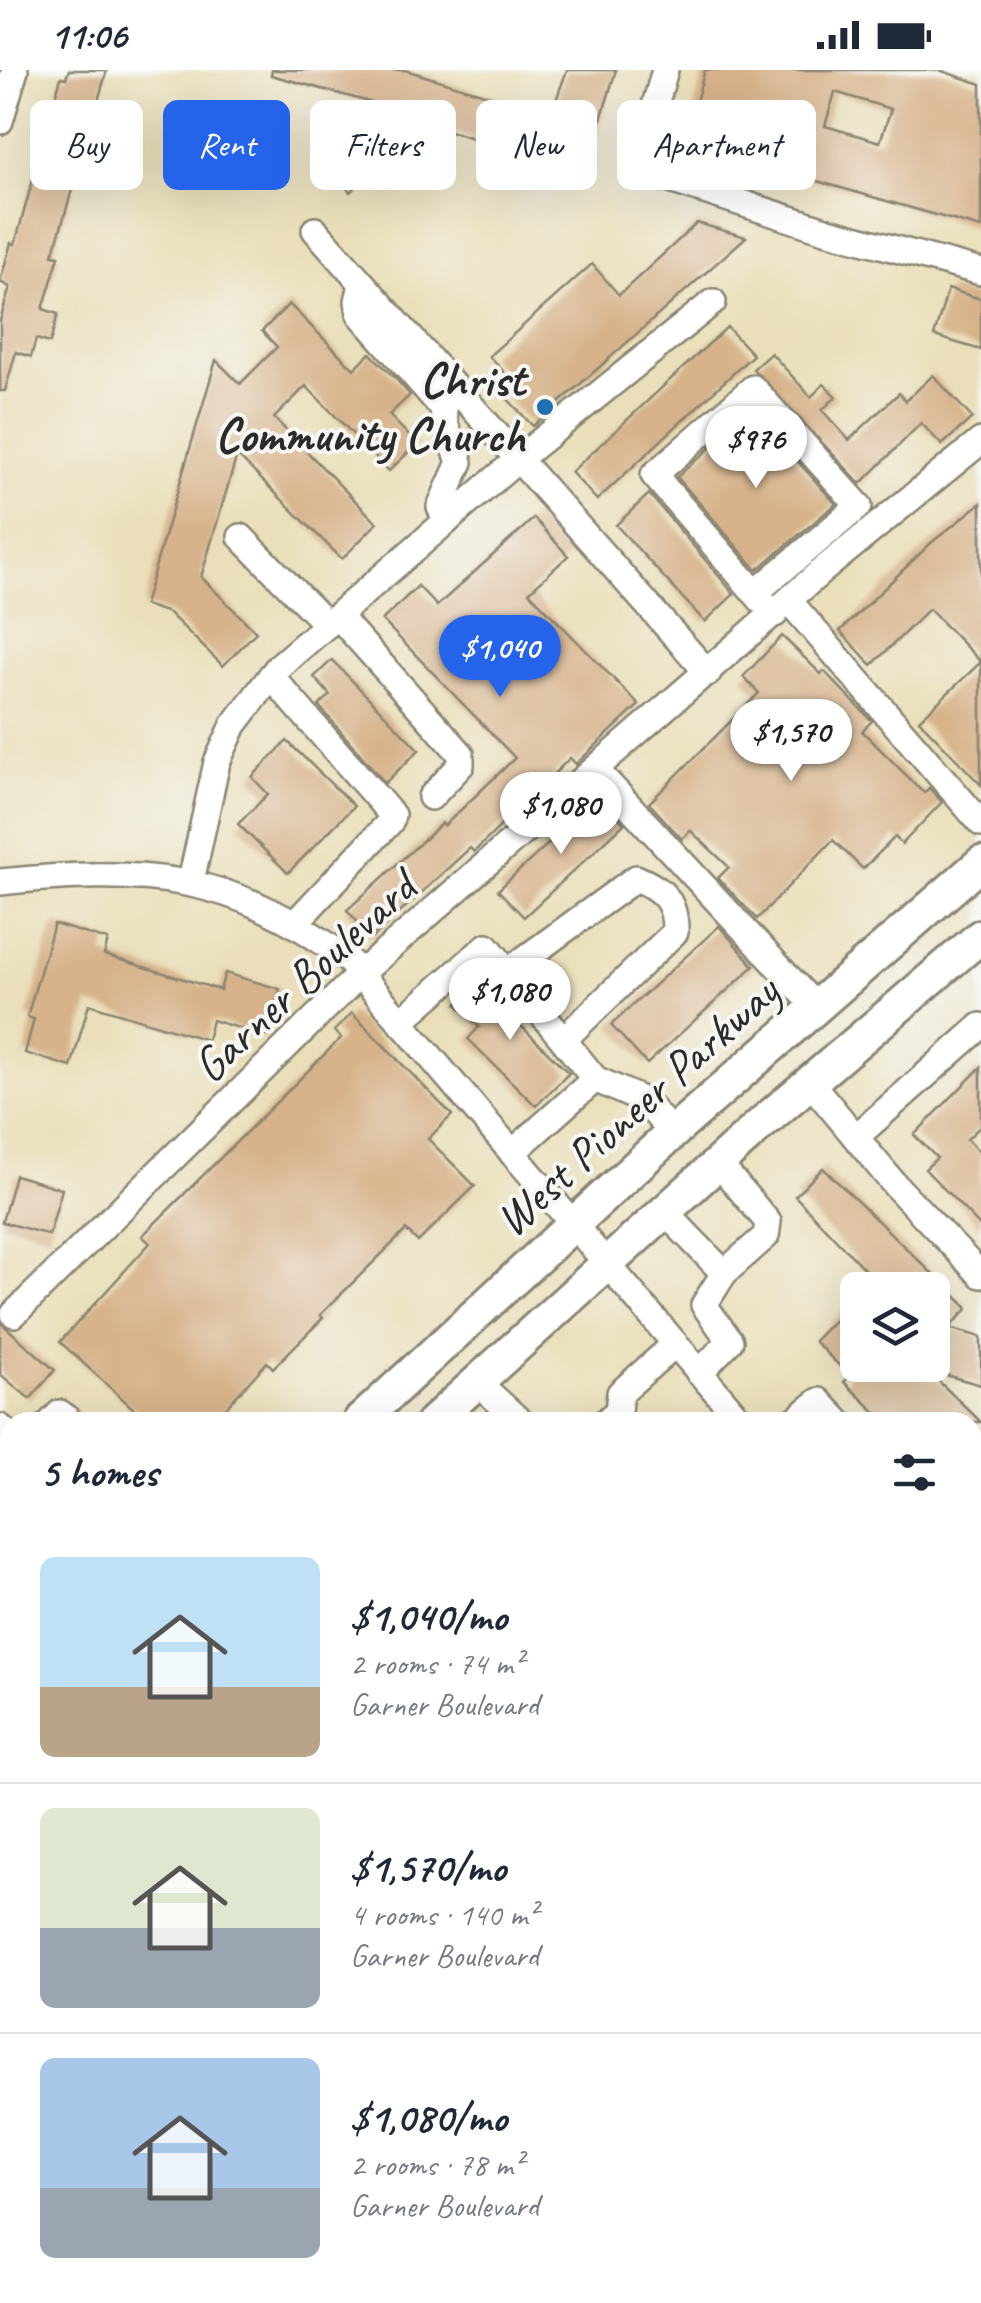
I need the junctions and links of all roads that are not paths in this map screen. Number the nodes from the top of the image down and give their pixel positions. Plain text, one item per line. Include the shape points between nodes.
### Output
1 (15, 70) edge
2 (665, 70) edge
3 (0, 121) edge
4 (315, 230) dead end
5 (981, 272) edge
6 (714, 302) dead end
7 (446, 397) junction
8 (981, 440) edge
9 (516, 462) junction
10 (446, 522) junction
11 (241, 538) dead end
12 (755, 592) junction
13 (782, 607) junction
14 (332, 621) junction
15 (708, 673) junction
16 (272, 676) junction
17 (596, 770) junction
18 (431, 797) dead end
19 (981, 823) edge
20 (981, 863) edge
21 (190, 881) junction
22 (0, 882) edge
23 (296, 922) junction
24 (981, 936) edge
25 (508, 971) junction
26 (360, 974) junction
27 (816, 1007) junction
28 (400, 1022) junction
29 (981, 1026) edge
30 (564, 1039) junction
31 (595, 1079) junction
32 (810, 1082) junction
33 (672, 1132) junction
34 (856, 1136) junction
35 (512, 1153) junction
36 (718, 1163) junction
37 (664, 1211) junction
38 (572, 1225) junction
39 (606, 1265) junction
40 (724, 1273) junction
41 (981, 1274) edge
42 (704, 1305) junction
43 (14, 1314) dead end
44 (673, 1340) junction
45 (699, 1373) junction
46 (477, 1382) junction
47 (369, 1412) edge
48 (443, 1412) edge
49 (511, 1412) edge
50 (616, 1412) edge
51 (733, 1412) edge
52 (805, 1412) edge
53 (829, 1412) edge

1 - 3 street
2 - 5 street via 643,148 652,174
4 - 7 street
6 - 9 street
7 - 9 street
7 - 10 street via 442,424 460,462 440,508
8 - 13 street, Garner Boulevard
9 - 10 street
9 - 15 street
10 - 14 street
11 - 14 street
12 - 12 street via 654,475 753,388 859,506
12 - 13 street
13 - 15 street, Garner Boulevard
13 - 19 street
14 - 16 street
14 - 18 street via 461,754 462,765
15 - 17 street, Garner Boulevard
16 - 21 street via 234,725 217,762
16 - 23 street via 392,815
17 - 26 street, Garner Boulevard
17 - 27 street
20 - 27 main road, West Pioneer Parkway
21 - 22 street via 68,875
21 - 23 street
23 - 26 street
24 - 32 main road, West Pioneer Parkway
25 - 28 street via 487,946
25 - 30 street
25 - 30 street via 636,878 658,887 676,910 676,932
26 - 28 street
26 - 43 street, Garner Boulevard
27 - 33 main road, West Pioneer Parkway
28 - 35 street
29 - 34 street
30 - 31 street
31 - 33 street via 644,1101
31 - 35 street
32 - 34 street
32 - 36 main road, West Pioneer Parkway
33 - 38 main road, West Pioneer Parkway
34 - 41 street
35 - 38 street
36 - 37 main road, West Pioneer Parkway
36 - 40 street via 768,1222 766,1236
37 - 39 main road, West Pioneer Parkway
37 - 40 street
38 - 39 street
38 - 47 main road, West Pioneer Parkway
39 - 44 street
39 - 46 main road, West Pioneer Parkway
40 - 42 street
42 - 44 street
42 - 45 street via 730,1340
44 - 45 street
44 - 50 street via 620,1393
45 - 51 street
46 - 48 main road, West Pioneer Parkway
46 - 49 street
52 - 53 street via 819,1401

